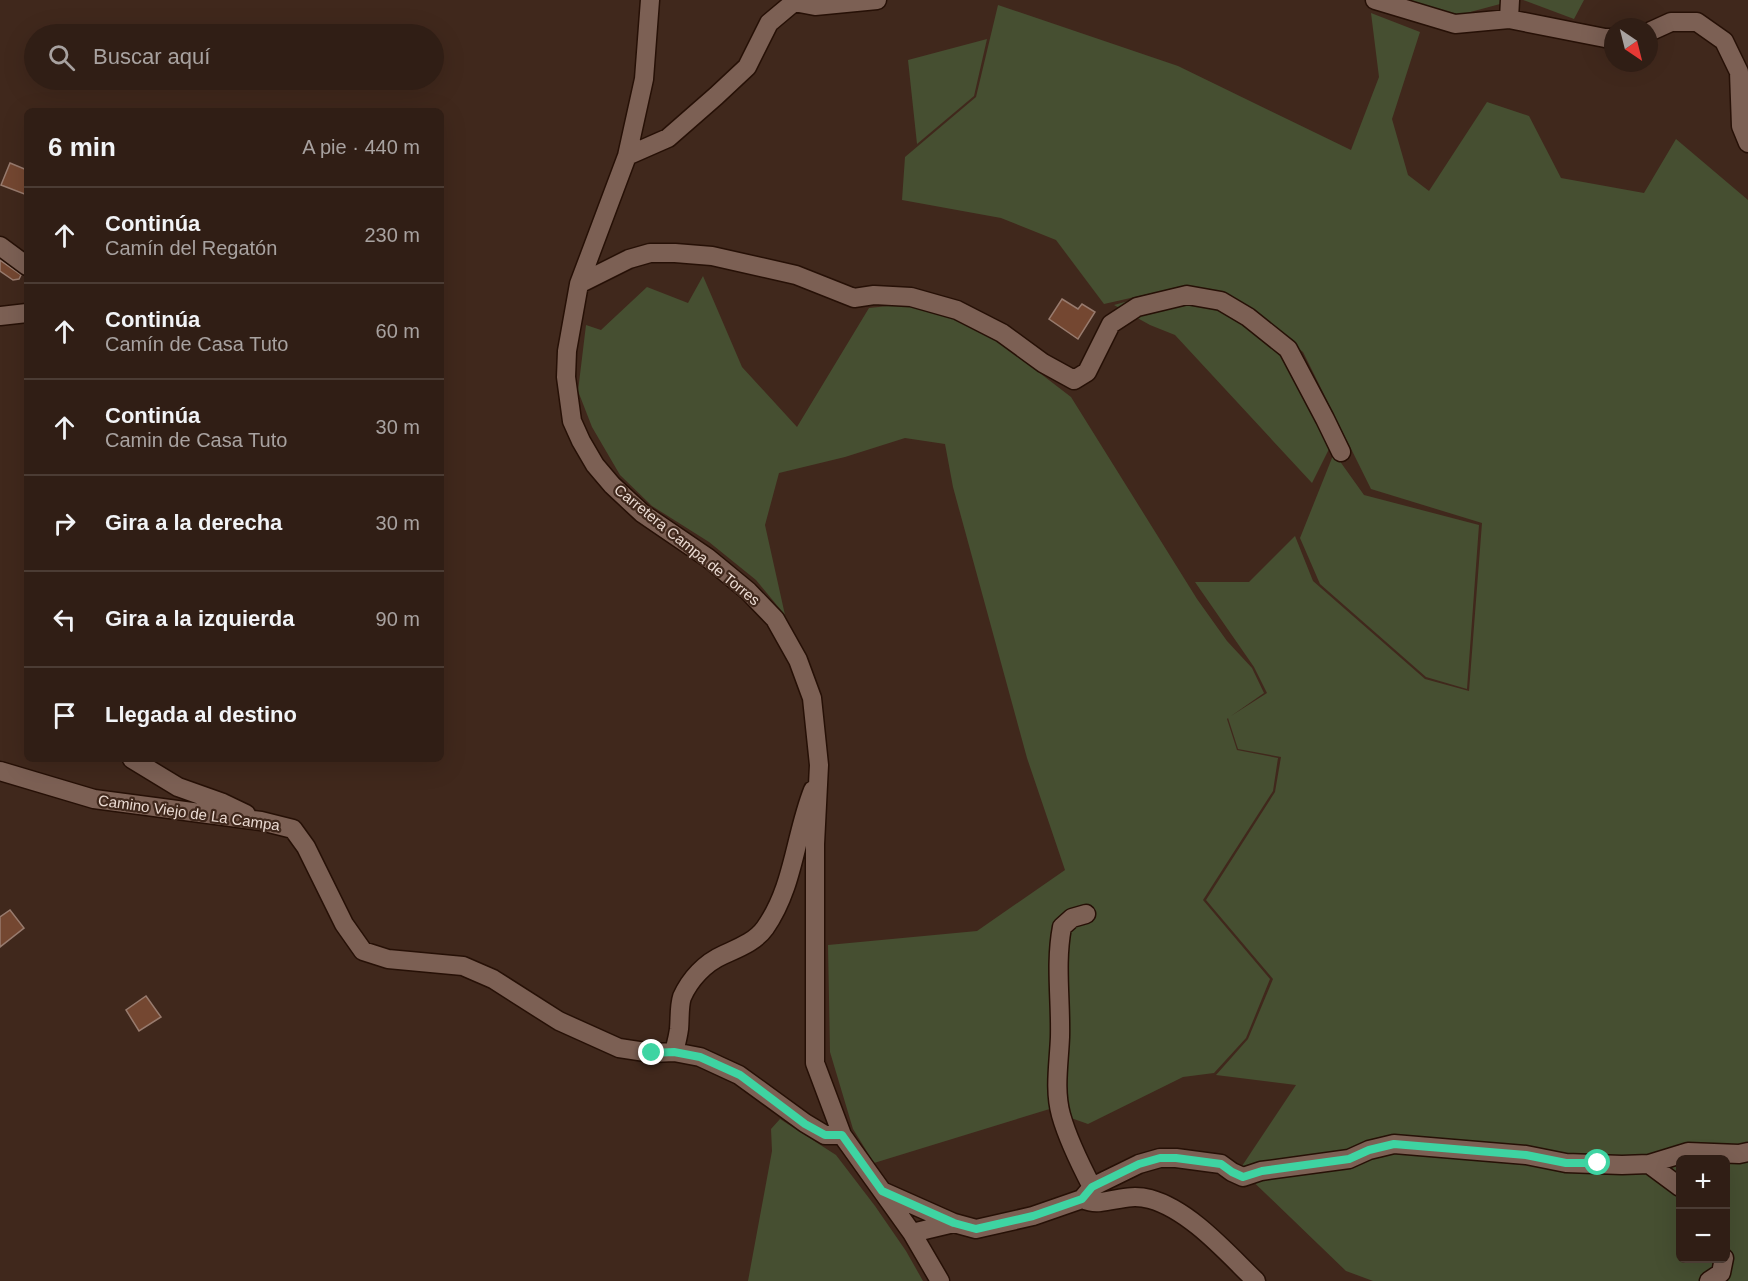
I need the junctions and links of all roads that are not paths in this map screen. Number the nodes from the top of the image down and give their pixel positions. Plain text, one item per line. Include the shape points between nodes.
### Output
1 (650, 0) edge
2 (877, 0) edge
3 (1375, 0) edge
4 (1510, 0) edge
5 (793, 1) edge
6 (1509, 19) junction
7 (1658, 28) edge
8 (1604, 38) edge
9 (1748, 143) edge
10 (627, 156) junction
11 (0, 246) edge
12 (24, 264) edge
13 (579, 284) junction
14 (24, 313) edge
15 (0, 316) edge
16 (1341, 452) dead end
17 (137, 762) edge
18 (0, 771) edge
19 (819, 777) junction
20 (261, 821) junction
21 (1086, 914) dead end
22 (674, 1052) junction
23 (842, 1135) junction
24 (1748, 1152) edge
25 (1649, 1164) junction
26 (1676, 1184) edge
27 (882, 1191) junction
28 (1087, 1193) junction
29 (954, 1223) junction
30 (912, 1233) junction
31 (1723, 1263) edge
32 (940, 1281) edge
33 (1256, 1281) edge
34 (1709, 1281) edge

1 - 10 street, Carretera Campa de Torres via 644,79
2 - 5 street via 815,6
3 - 6 street via 1455,24
4 - 6 street
5 - 10 street via 769,23 747,67 716,96 668,138
6 - 8 street
7 - 9 street via 1671,22 1697,22 1724,41 1739,72 1741,126
10 - 13 street, Carretera Campa de Torres
11 - 12 street
13 - 16 street via 650,253 712,256 796,274 854,298 911,297 957,310 1002,333 1074,380 1087,372 1111,324 1137,307 1187,295 1221,301 1288,349
13 - 19 street, Carretera Campa de Torres via 566,377 572,421 581,441 595,465 642,513 708,558 775,619 798,660 812,698
14 - 15 street
17 - 20 street via 178,787
18 - 20 street, Camino Viejo de La Campa via 93,800
19 - 22 street via 804,811 790,874 771,918 749,943 704,966 692,981 682,998
19 - 23 street, Carretera Campa de Torres via 815,1063
20 - 22 street, Camino Viejo de La Campa via 293,829 344,924 363,951 388,959 464,966 493,979 559,1021 619,1048
21 - 28 street via 1072,918 1062,927 1057,1080 1061,1114
22 - 23 street, Camino Viejo de La Campa via 700,1057 740,1075 805,1124 825,1135
23 - 27 street, Carretera Campa de Torres
24 - 25 street via 1688,1152
25 - 26 street
25 - 28 street via 1566,1163 1526,1155 1394,1144 1349,1159 1243,1177 1221,1164 1160,1158 1139,1164
27 - 29 street
27 - 30 street, Carretera Campa de Torres
28 - 29 street via 1033,1216 976,1229
28 - 33 street via 1098,1203 1125,1196 1150,1199 1171,1208 1200,1227
29 - 30 street
30 - 32 street, Carretera Campa de Torres
31 - 34 street via 1721,1273

